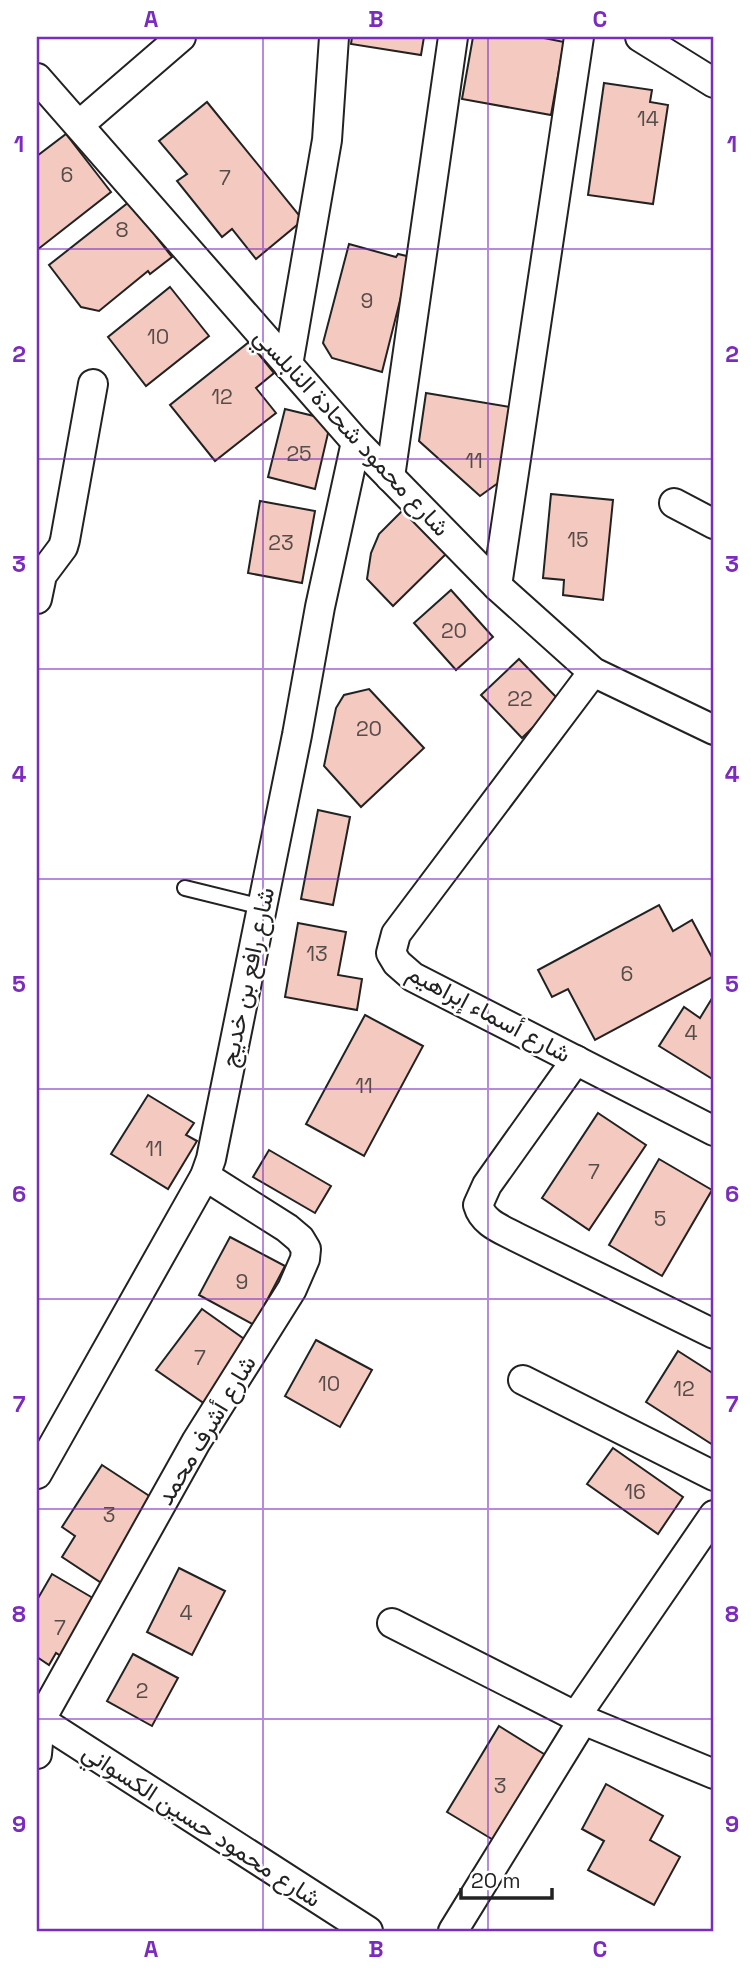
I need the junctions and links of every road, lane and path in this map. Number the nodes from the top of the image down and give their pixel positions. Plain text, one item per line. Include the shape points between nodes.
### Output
1 (181, 37) edge
2 (334, 37) edge
3 (453, 37) edge
4 (579, 37) edge
5 (640, 37) edge
6 (681, 49) edge
7 (37, 78) edge
8 (714, 83) edge
9 (79, 125) junction
10 (288, 365) junction
11 (93, 384) dead end
12 (356, 442) junction
13 (390, 477) junction
14 (674, 503) dead end
15 (714, 524) edge
16 (497, 586) junction
17 (37, 599) edge
18 (593, 672) junction
19 (714, 730) edge
20 (185, 888) dead end
21 (262, 907) junction
22 (576, 1060) junction
23 (714, 1131) edge
24 (205, 1176) junction
25 (714, 1335) edge
26 (523, 1380) dead end
27 (37, 1474) edge
28 (714, 1476) edge
29 (714, 1515) edge
30 (392, 1623) dead end
31 (579, 1718) junction
32 (38, 1719) edge
33 (37, 1754) edge
34 (714, 1774) edge
35 (368, 1931) edge
36 (453, 1931) edge

1 - 9 street
2 - 10 street via 327,140
3 - 13 street
4 - 16 street
5 - 6 street
6 - 8 street
7 - 9 street, شارع محمود شحادة النابلسي
9 - 10 street, شارع محمود شحادة النابلسي
10 - 12 street, شارع محمود شحادة النابلسي
11 - 17 street via 65,540 42,575
12 - 13 street, شارع محمود شحادة النابلسي
12 - 21 street, شارع رافع بن خديج
13 - 16 street, شارع محمود شحادة النابلسي
14 - 15 street
16 - 18 street, شارع محمود شحادة النابلسي
18 - 19 street, شارع محمود شحادة النابلسي
18 - 22 street, شارع أسماء إبراهيم via 397,934 391,953 413,977
20 - 21 lane
21 - 24 street, شارع رافع بن خديج
22 - 23 street, شارع أسماء إبراهيم
22 - 25 street via 487,1185 478,1205 480,1213 516,1237
24 - 27 street, شارع رافع بن خديج
24 - 32 street, شارع أشرف محمد via 296,1234 306,1249 305,1259 292,1289 197,1442
26 - 28 street
29 - 31 street
30 - 31 street
31 - 34 street
31 - 36 street
32 - 33 street
32 - 35 street, شارع محمود حسين الكسواني

